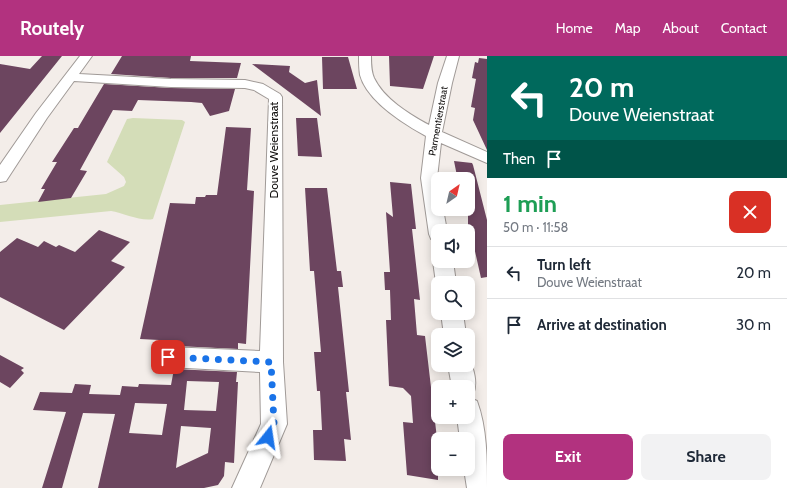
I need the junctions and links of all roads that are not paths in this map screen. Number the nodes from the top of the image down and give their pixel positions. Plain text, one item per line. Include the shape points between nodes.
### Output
1 (86, 56) edge
2 (365, 56) edge
3 (453, 56) edge
4 (70, 77) junction
5 (434, 134) junction
6 (487, 158) edge
7 (3, 169) edge
8 (436, 224) edge
9 (168, 357) dead end
10 (271, 362) junction
11 (471, 424) edge
12 (246, 488) edge
13 (482, 488) edge

1 - 4 street
2 - 5 street via 365,70 379,94 400,113
3 - 5 street, Parmentierstraat
4 - 7 street
4 - 10 street, Douve Weienstraat via 245,84 258,87 275,97
5 - 6 street
5 - 8 street, Parmentierstraat via 428,178
9 - 10 street
10 - 12 street, Douve Weienstraat via 274,424
11 - 13 street

